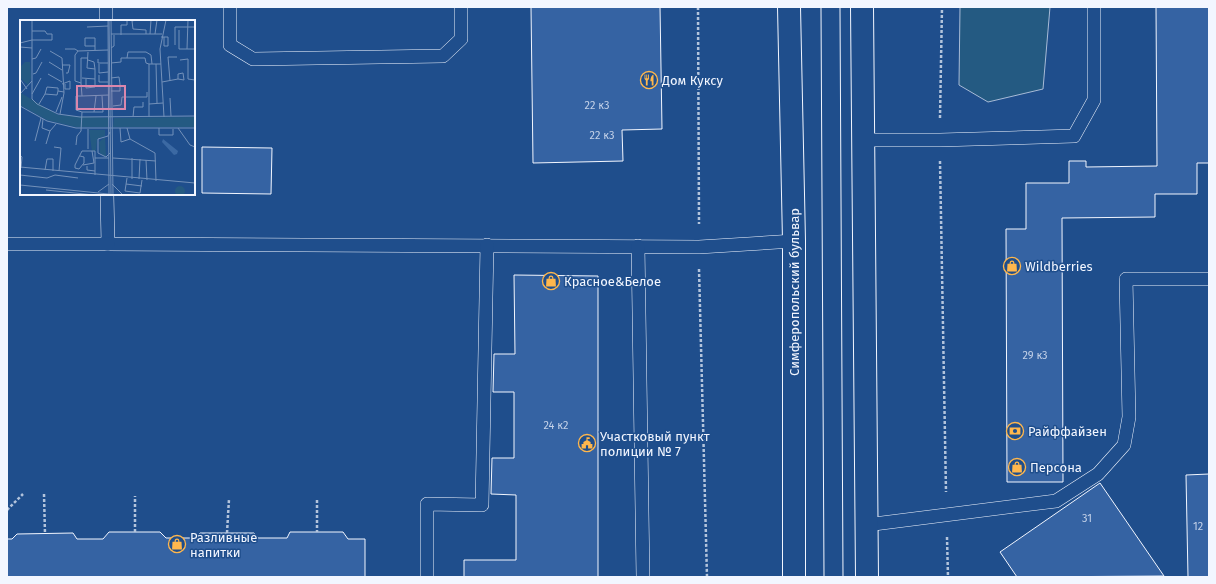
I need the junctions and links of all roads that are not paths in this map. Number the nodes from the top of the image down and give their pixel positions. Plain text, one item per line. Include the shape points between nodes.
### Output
1 (106, 7) edge
2 (230, 7) edge
3 (461, 7) edge
4 (789, 7) edge
5 (862, 7) edge
6 (1094, 7) edge
7 (106, 20) edge
8 (864, 140) junction
9 (107, 195) edge
10 (794, 241) junction
11 (7, 244) edge
12 (108, 244) junction
13 (487, 245) junction
14 (638, 246) junction
15 (1209, 279) edge
16 (866, 525) junction
17 (427, 577) edge
18 (643, 577) edge
19 (794, 577) edge
20 (867, 577) edge

1 - 7 lane
2 - 3 lane via 230,45 253,59 443,56 461,39
4 - 10 main road, Симферопольский бульвар
5 - 8 main road
6 - 8 lane via 1094,100 1074,136
8 - 16 main road
9 - 12 lane
10 - 14 lane via 699,247
10 - 19 main road, Симферопольский бульвар
11 - 12 lane
12 - 13 lane
13 - 14 lane
13 - 17 lane via 482,505 427,504
14 - 18 lane
15 - 16 lane via 1126,279 1129,417 1124,445 1098,474 1056,500
16 - 20 main road

